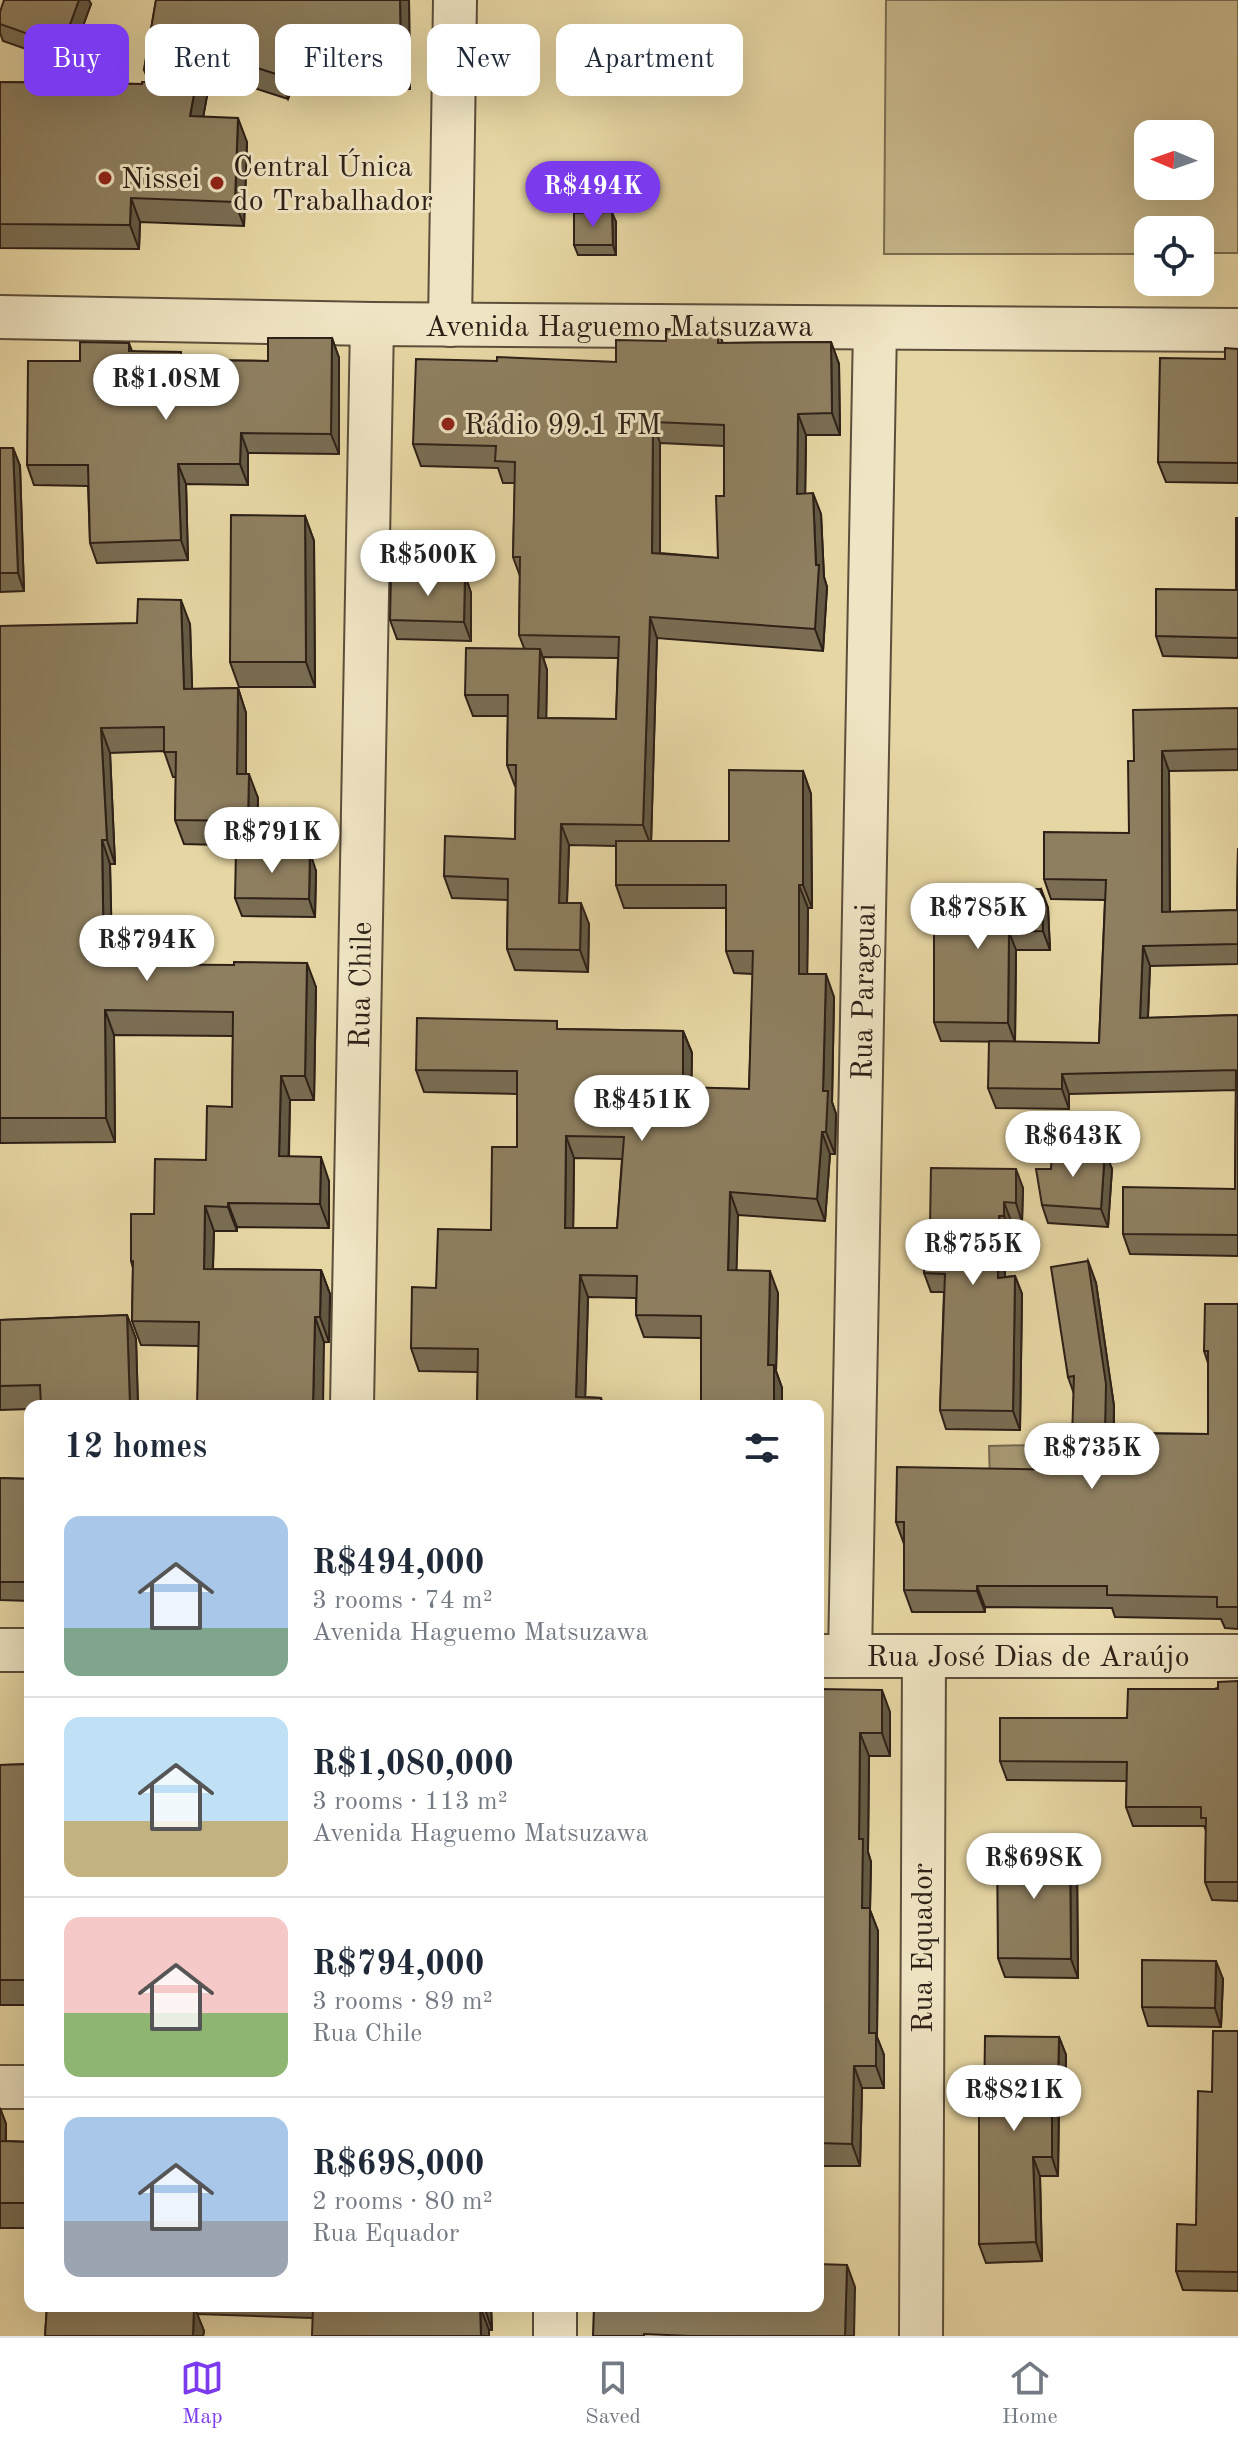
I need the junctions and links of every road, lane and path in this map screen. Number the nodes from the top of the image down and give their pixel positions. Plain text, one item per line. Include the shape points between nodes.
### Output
1 (455, 0) edge
2 (0, 317) edge
3 (372, 324) junction
4 (450, 325) junction
5 (875, 328) junction
6 (1238, 330) edge
7 (352, 1400) edge
8 (0, 1650) edge
9 (24, 1650) edge
10 (834, 1656) edge
11 (1238, 1656) edge
12 (924, 1657) junction
13 (0, 2087) edge
14 (24, 2087) edge
15 (555, 2312) edge
16 (555, 2336) edge
17 (921, 2336) edge

1 - 4 street
2 - 3 street, Avenida Haguemo Matsuzawa
3 - 4 street, Avenida Haguemo Matsuzawa
3 - 7 street, Rua Chile
4 - 5 street, Avenida Haguemo Matsuzawa
5 - 6 street, Avenida Haguemo Matsuzawa
5 - 10 street, Rua Paraguai
8 - 9 street
10 - 12 street, Rua José Dias de Araújo
11 - 12 street, Rua José Dias de Araújo
12 - 17 street, Rua Equador
13 - 14 street
15 - 16 street

